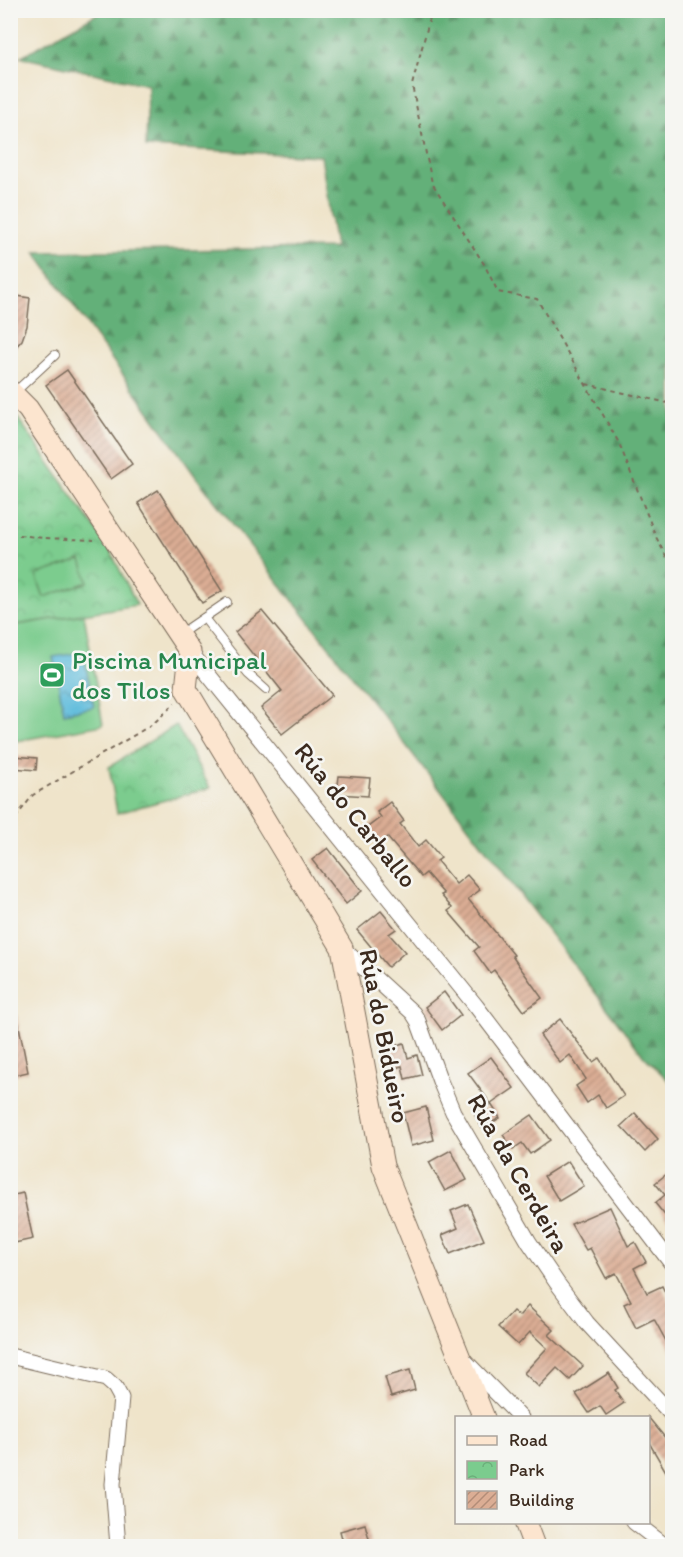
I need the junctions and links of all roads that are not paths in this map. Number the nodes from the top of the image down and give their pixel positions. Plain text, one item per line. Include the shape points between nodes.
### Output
1 (55, 355) dead end
2 (12, 392) edge
3 (227, 602) dead end
4 (204, 618) junction
5 (184, 644) junction
6 (266, 690) dead end
7 (342, 948) junction
8 (672, 1264) edge
9 (459, 1354) junction
10 (10, 1356) edge
11 (672, 1415) edge
12 (483, 1416) edge
13 (519, 1416) edge
14 (525, 1524) edge
15 (525, 1524) edge
16 (637, 1524) edge
17 (118, 1546) edge
18 (528, 1546) edge
19 (534, 1546) edge
20 (665, 1546) edge

1 - 2 lane
2 - 5 street, Rúa do Carballo via 28,409
3 - 4 lane
4 - 5 lane
4 - 6 lane via 248,674
5 - 7 street, Rúa do Bidueiro via 186,688
5 - 8 street, Rúa do Carballo via 476,1006
7 - 9 street, Rúa do Bidueiro via 383,1166
7 - 11 street, Rúa da Cerdeira via 413,1013 453,1112 529,1242 587,1323
9 - 12 street, Rúa do Bidueiro
9 - 13 street
10 - 17 street via 106,1378 115,1387 121,1398 113,1484
14 - 18 street
15 - 19 street
16 - 20 street

